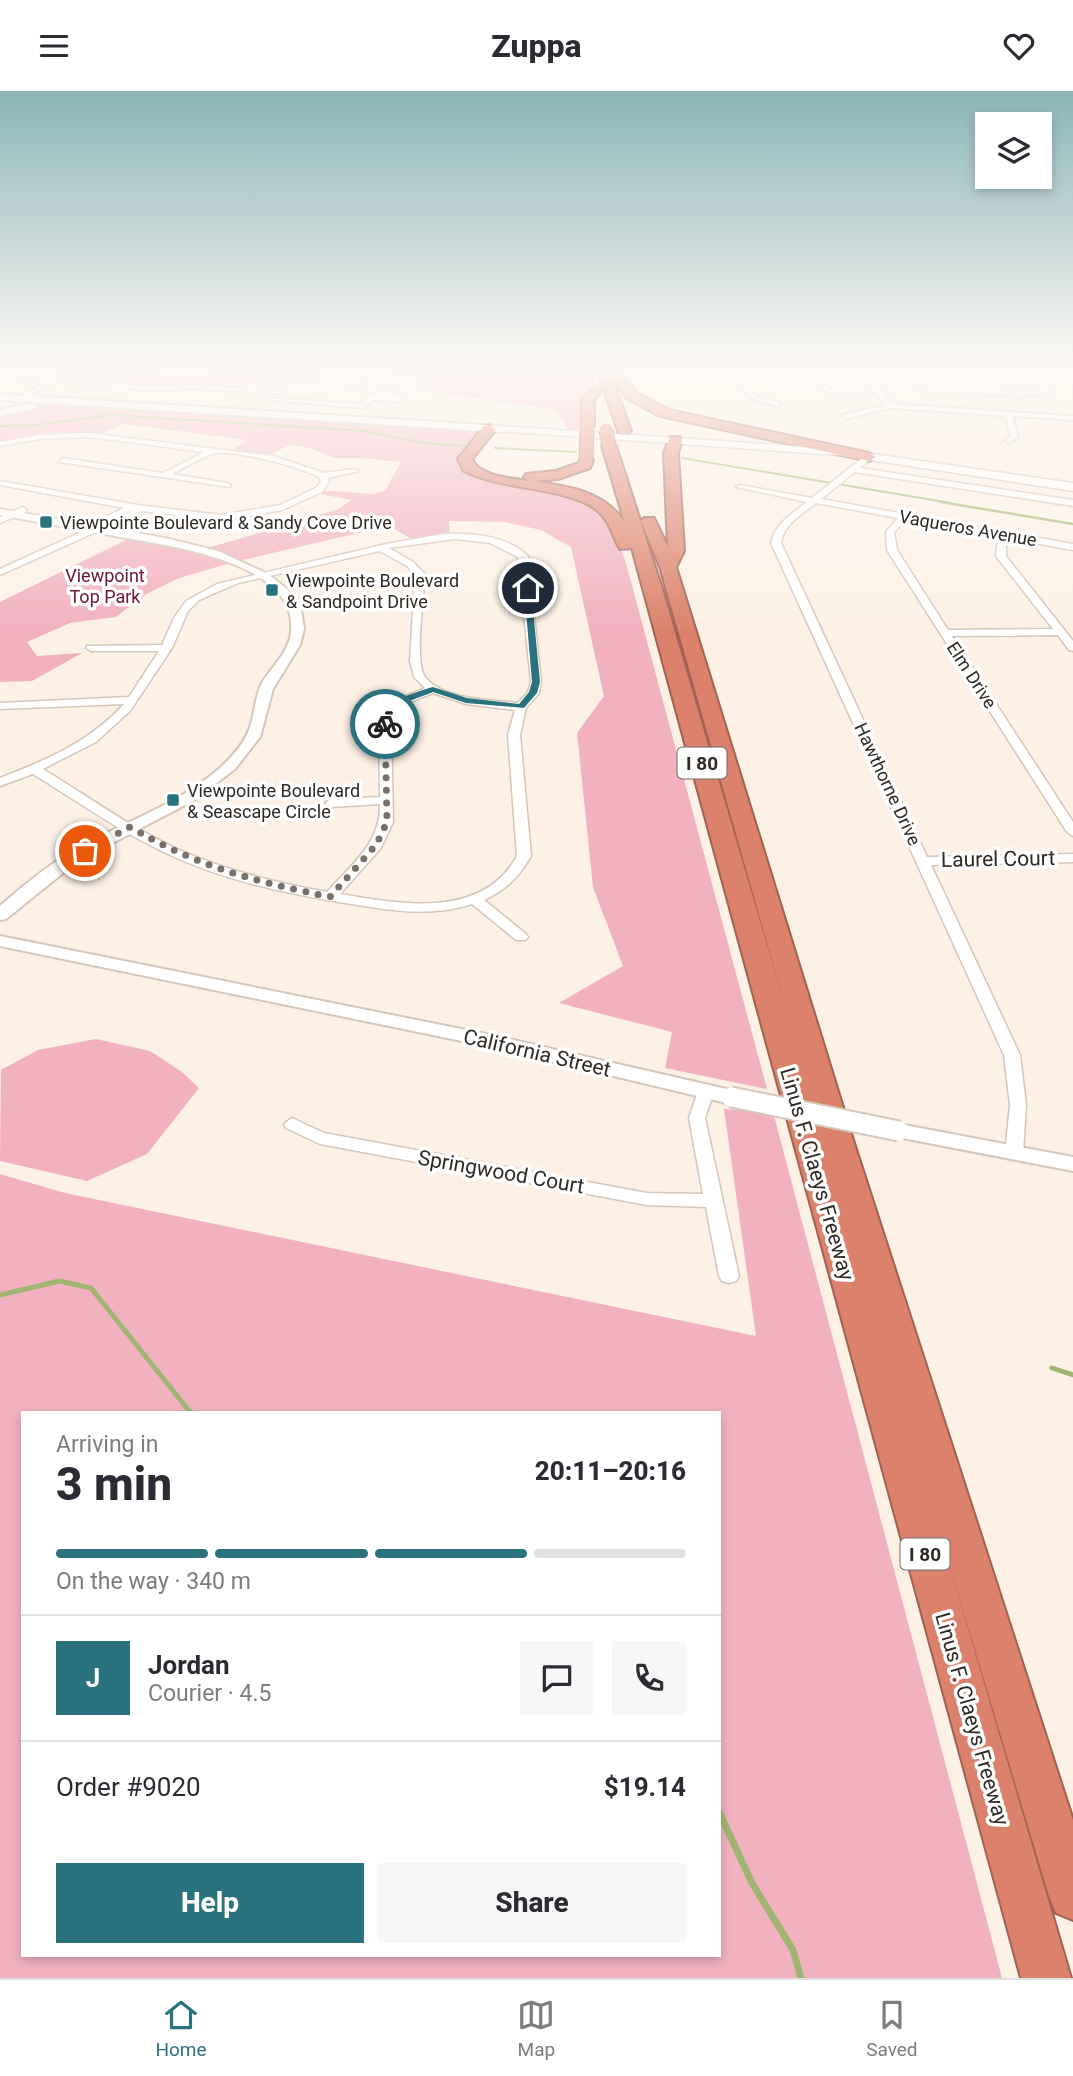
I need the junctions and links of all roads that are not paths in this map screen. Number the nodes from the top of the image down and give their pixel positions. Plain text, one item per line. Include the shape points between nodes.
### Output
1 (202, 456) edge
2 (252, 456) edge
3 (469, 456) edge
4 (477, 456) edge
5 (586, 456) edge
6 (623, 456) edge
7 (671, 456) edge
8 (856, 456) edge
9 (861, 456) edge
10 (865, 456) edge
11 (869, 457) junction
12 (62, 460) dead end
13 (853, 470) junction
14 (355, 471) dead end
15 (166, 474) junction
16 (323, 476) junction
17 (0, 483) edge
18 (227, 485) dead end
19 (740, 487) dead end
20 (1073, 487) edge
21 (640, 494) dead end
22 (814, 500) junction
23 (1073, 503) edge
24 (0, 506) edge
25 (138, 508) junction
26 (0, 512) edge
27 (18, 512) junction
28 (905, 516) junction
29 (0, 520) edge
30 (95, 527) junction
31 (110, 527) junction
32 (1011, 535) junction
33 (160, 540) junction
34 (1073, 547) edge
35 (383, 549) junction
36 (668, 567) junction
37 (0, 572) edge
38 (263, 576) junction
39 (654, 592) junction
40 (1060, 632) junction
41 (945, 633) junction
42 (91, 648) dead end
43 (167, 648) junction
44 (1073, 648) edge
45 (433, 689) junction
46 (131, 700) junction
47 (0, 706) edge
48 (521, 706) junction
49 (34, 769) junction
50 (0, 782) edge
51 (388, 800) junction
52 (331, 803) dead end
53 (130, 827) junction
54 (1073, 832) edge
55 (1073, 858) edge
56 (923, 860) junction
57 (330, 897) junction
58 (474, 899) junction
59 (0, 915) edge
60 (521, 937) dead end
61 (0, 941) edge
62 (706, 1091) junction
63 (292, 1124) dead end
64 (1014, 1153) junction
65 (1073, 1164) edge
66 (715, 1201) junction
67 (729, 1276) dead end
68 (1073, 1896) edge
69 (1046, 1978) edge

1 - 15 street
2 - 16 street via 289,462
3 - 39 highway via 469,468 499,480 566,492 601,506 617,522 635,571
4 - 5 highway, bridge via 475,463 494,474 548,477 585,465
6 - 39 highway, Linus F. Claeys Freeway / I 80
7 - 36 highway via 676,551
8 - 11 main road
9 - 11 main road
10 - 11 highway
11 - 13 street, Hawthorne Drive
11 - 20 main road
12 - 15 street
13 - 22 street, Hawthorne Drive
13 - 23 street
14 - 16 street
15 - 18 street
16 - 25 street via 319,490 299,501 243,516 199,517
17 - 25 street
19 - 22 street, Vaqueros Avenue
21 - 36 highway, Linus F. Claeys Freeway / I 80
22 - 28 street, Vaqueros Avenue
22 - 56 street, Hawthorne Drive via 784,524 776,543
24 - 27 street
25 - 30 street
25 - 31 street
26 - 27 street
27 - 29 street
27 - 30 street
28 - 32 street, Vaqueros Avenue
28 - 41 street, Elm Drive via 891,532 892,550
30 - 31 street
30 - 33 street
30 - 37 street
31 - 33 street
32 - 34 street, Vaqueros Avenue
32 - 40 street via 1002,545 1001,556
33 - 38 street via 230,559
35 - 38 street
35 - 45 street via 420,574 415,661 419,677
35 - 48 street via 433,538 466,538 512,547 523,556 536,682
36 - 68 highway, Linus F. Claeys Freeway / I 80 via 836,1132
38 - 43 street via 218,587 195,599 187,605
38 - 53 street via 292,601 298,631 267,688 256,730 219,776
39 - 69 highway, Linus F. Claeys Freeway / I 80
40 - 41 street
40 - 44 street
41 - 54 street, Elm Drive
42 - 43 street
43 - 46 street
45 - 48 street via 466,701
45 - 51 street via 395,705 385,719
46 - 47 street
46 - 49 street via 90,743
48 - 58 street via 514,735 524,856 510,877
49 - 50 street
49 - 53 street
51 - 52 street
51 - 57 street via 383,834
53 - 57 street via 219,871
53 - 59 street via 57,868
55 - 56 street, Laurel Court
56 - 64 street, Hawthorne Drive via 1012,1055 1018,1105
57 - 58 street via 409,909
58 - 60 street
61 - 62 street, California Street via 491,1041
62 - 64 street, California Street, bridge
62 - 66 street via 697,1118
63 - 66 street, Springwood Court via 320,1139 633,1196
64 - 65 street, California Street
66 - 67 street

